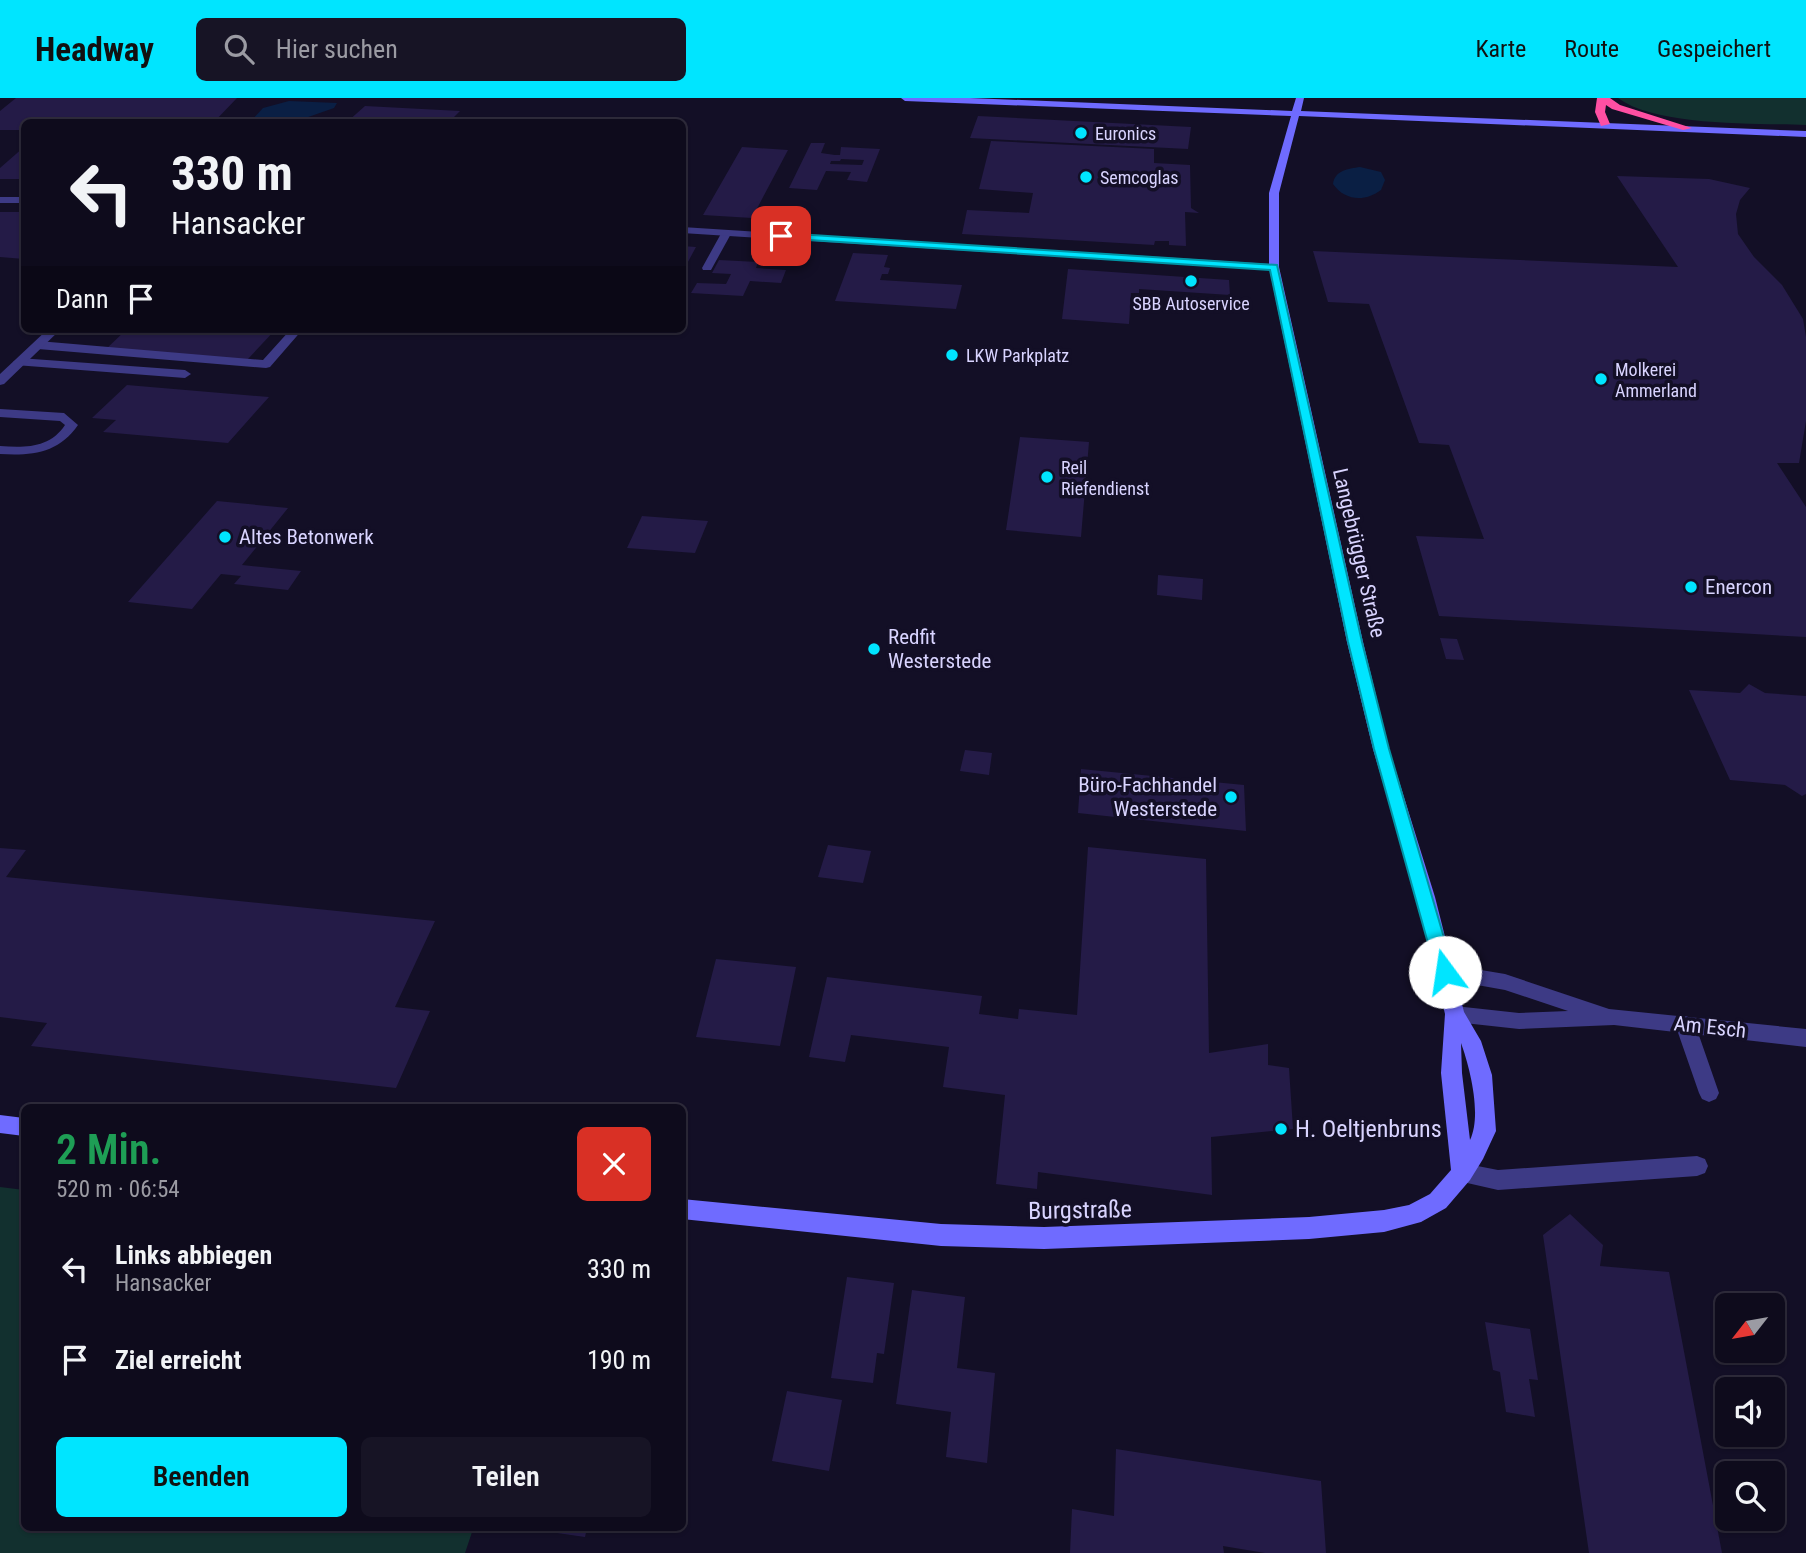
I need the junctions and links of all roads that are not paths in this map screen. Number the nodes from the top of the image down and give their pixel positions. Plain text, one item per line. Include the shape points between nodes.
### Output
1 (905, 98) edge
2 (1300, 98) edge
3 (1603, 98) edge
4 (1616, 107) junction
5 (1294, 112) junction
6 (1605, 124) junction
7 (1625, 125) junction
8 (1687, 128) junction
9 (1806, 134) edge
10 (0, 200) edge
11 (21, 201) edge
12 (686, 230) edge
13 (727, 232) junction
14 (1274, 267) junction
15 (707, 268) dead end
16 (51, 333) edge
17 (293, 333) edge
18 (38, 345) junction
19 (19, 362) junction
20 (184, 374) dead end
21 (0, 381) edge
22 (0, 412) edge
23 (0, 450) edge
24 (1445, 972) junction
25 (1455, 1014) junction
26 (1614, 1017) junction
27 (1685, 1024) junction
28 (1806, 1038) edge
29 (1709, 1093) dead end
30 (0, 1124) edge
31 (21, 1127) edge
32 (1697, 1166) dead end
33 (1462, 1173) junction
34 (686, 1209) edge

1 - 5 street
2 - 5 street, Langebrügger Straße
3 - 4 highway
3 - 6 highway via 1600,112
4 - 7 highway
4 - 8 highway
5 - 6 street
5 - 14 street, Langebrügger Straße via 1274,193
6 - 7 street
7 - 8 street
8 - 9 street
10 - 11 street
12 - 13 street
13 - 14 street
13 - 15 street
14 - 24 street, Langebrügger Straße via 1355,642
16 - 18 street
17 - 18 street via 266,364
18 - 19 street
19 - 20 street
19 - 21 street
22 - 23 street via 64,417 72,425 45,448
24 - 25 street, Langebrügger Straße
24 - 26 street, Am Esch via 1505,982
25 - 26 street, Am Esch via 1519,1021
25 - 33 street via 1450,1064
25 - 33 street, Burgstraße via 1471,1041 1482,1075 1485,1131
26 - 27 street, Am Esch
27 - 28 street, Am Esch
27 - 29 street
30 - 31 street
32 - 33 street via 1498,1180
33 - 34 street, Burgstraße via 1438,1201 1413,1215 1309,1228 1044,1238 941,1236

